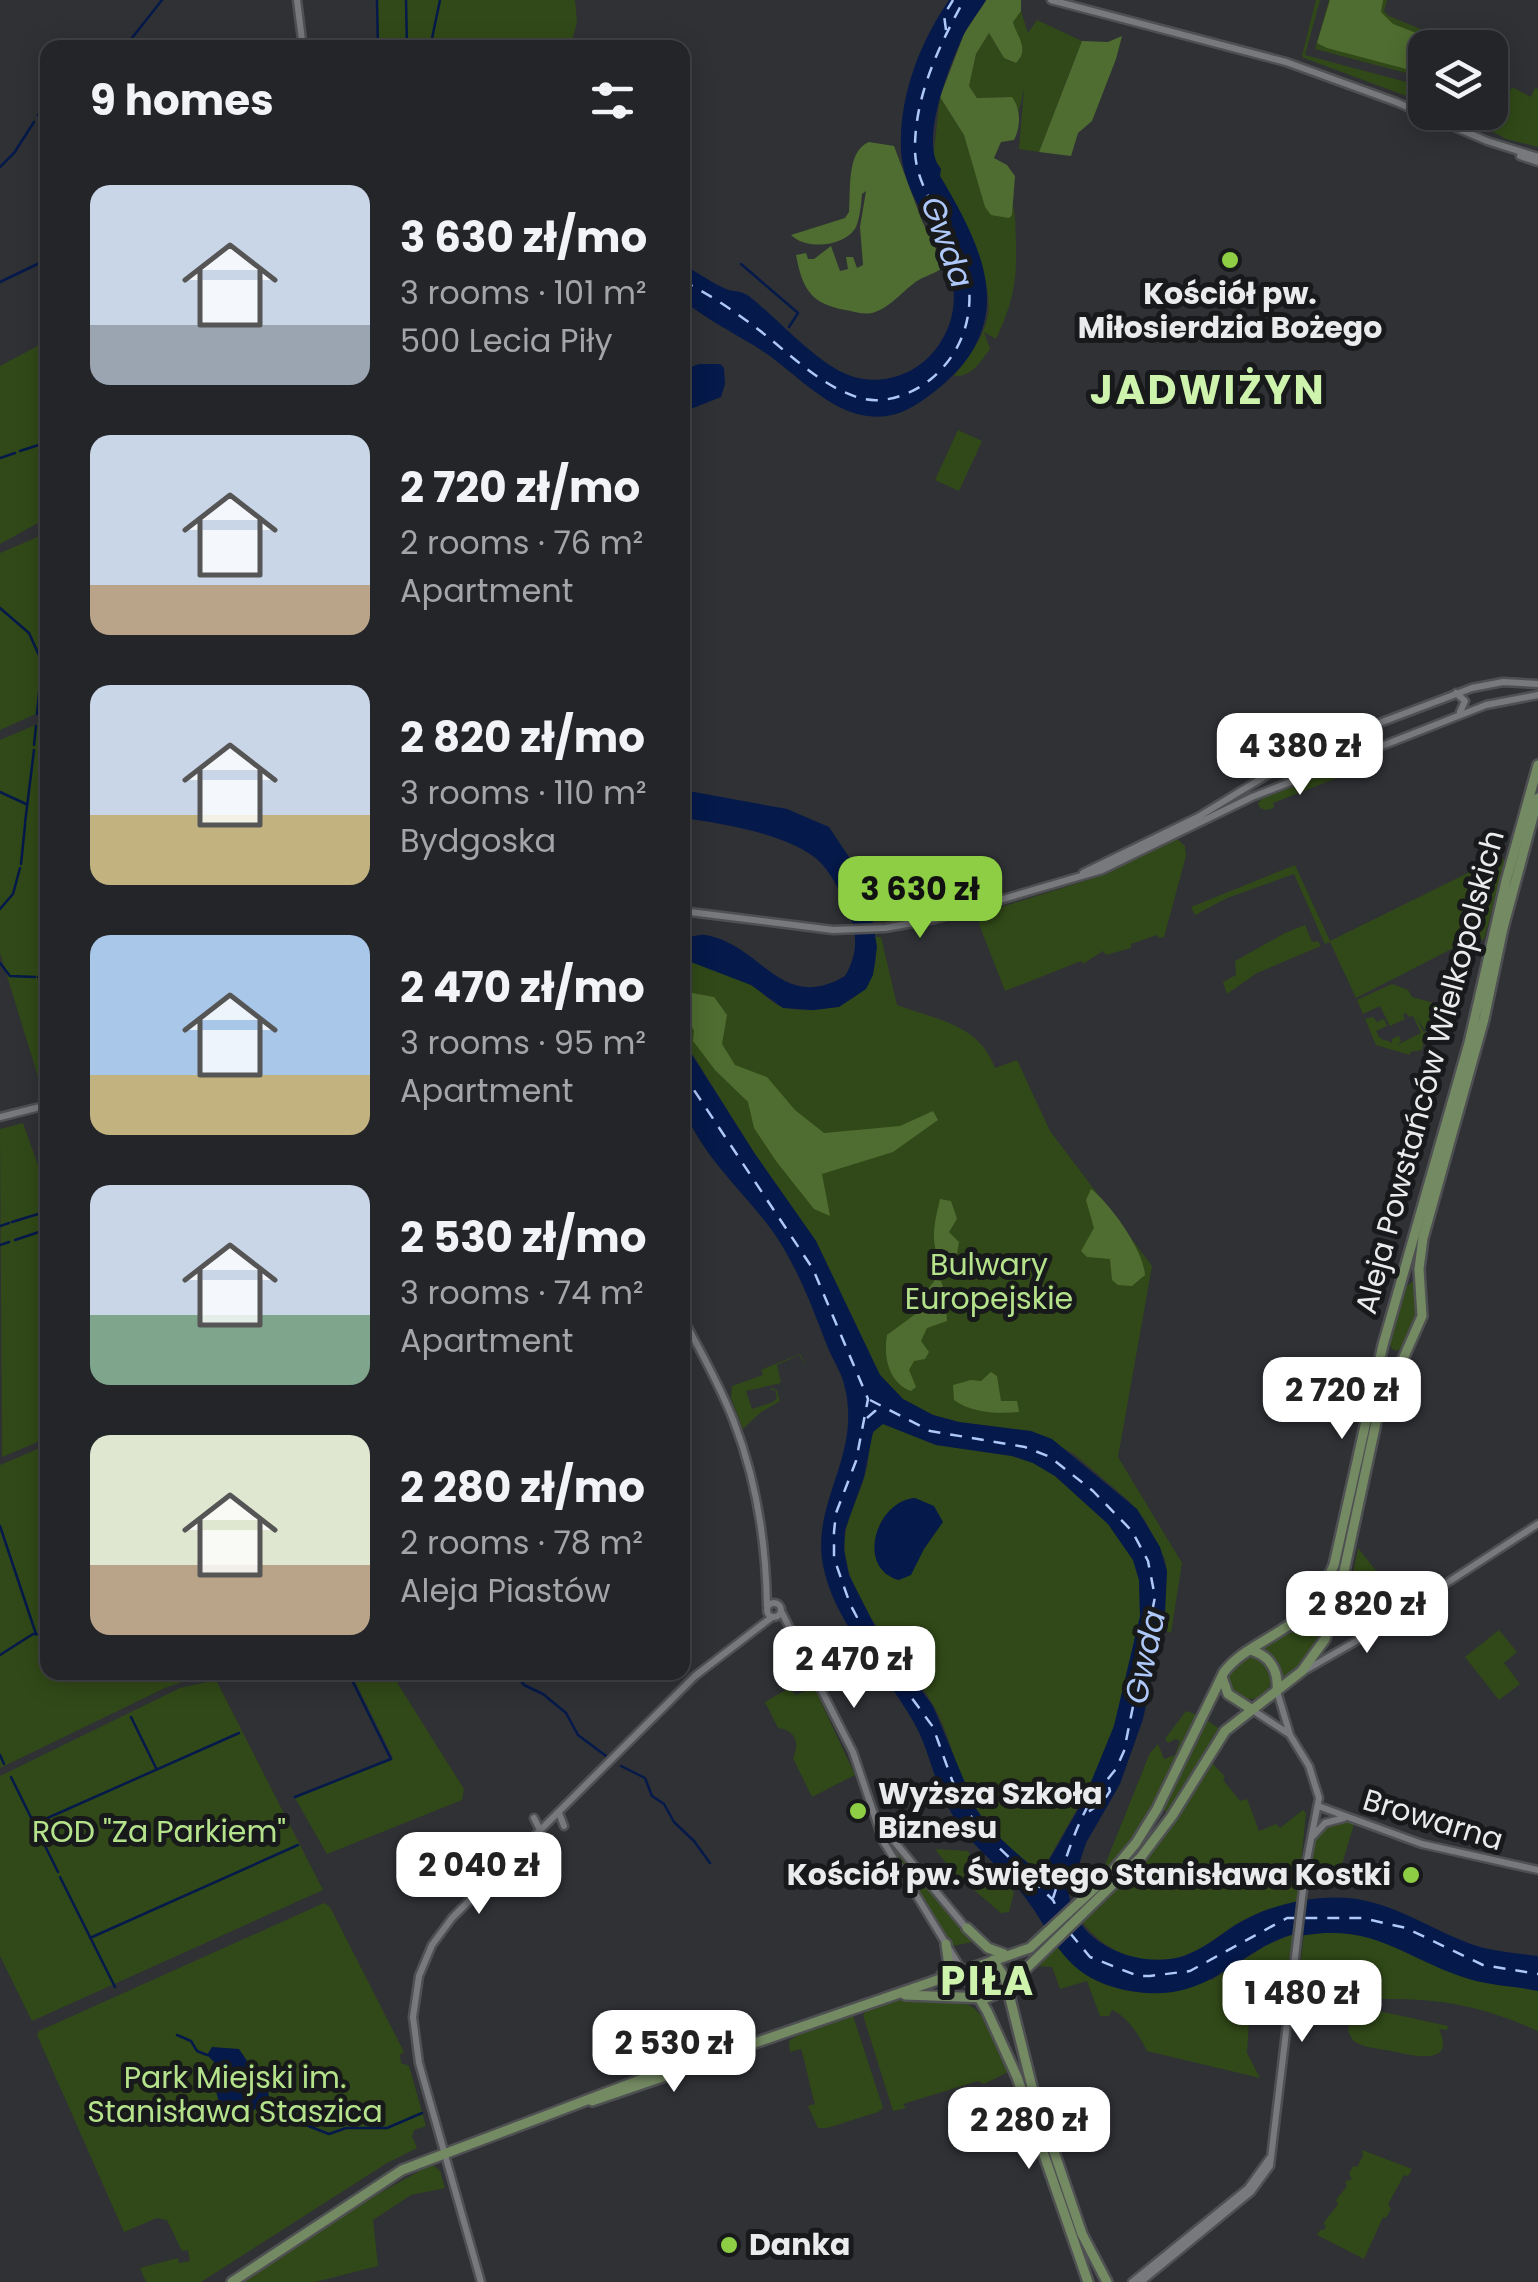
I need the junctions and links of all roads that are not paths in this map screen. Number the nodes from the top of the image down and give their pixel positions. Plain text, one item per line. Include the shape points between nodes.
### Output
1 (298, 0) edge
2 (1051, 0) edge
3 (302, 40) edge
4 (1538, 159) edge
5 (1538, 684) edge
6 (1456, 693) junction
7 (1538, 695) edge
8 (1446, 721) junction
9 (1329, 742) junction
10 (1538, 765) edge
11 (1320, 770) junction
12 (1538, 798) edge
13 (1073, 878) junction
14 (690, 912) edge
15 (40, 1107) edge
16 (0, 1117) edge
17 (690, 1332) edge
18 (1383, 1345) junction
19 (1405, 1354) junction
20 (1538, 1524) edge
21 (1337, 1604) junction
22 (773, 1611) junction
23 (1394, 1616) junction
24 (1331, 1626) junction
25 (1361, 1626) junction
26 (1287, 1627) junction
27 (1250, 1650) junction
28 (1302, 1671) junction
29 (1222, 1677) junction
30 (1277, 1691) junction
31 (1251, 1709) junction
32 (1290, 1735) junction
33 (1318, 1792) junction
34 (1318, 1806) junction
35 (559, 1812) junction
36 (1339, 1815) junction
37 (534, 1818) dead end
38 (1350, 1819) junction
39 (1151, 1820) junction
40 (564, 1826) dead end
41 (1163, 1828) junction
42 (540, 1830) junction
43 (1311, 1842) junction
44 (892, 1848) junction
45 (1538, 1870) edge
46 (1088, 1902) junction
47 (967, 1928) junction
48 (946, 1944) junction
49 (1038, 1949) junction
50 (1017, 1954) junction
51 (992, 1960) junction
52 (1027, 1966) junction
53 (962, 1970) junction
54 (935, 1979) junction
55 (1007, 1988) junction
56 (954, 1996) junction
57 (887, 1997) junction
58 (978, 1998) junction
59 (1014, 2014) junction
60 (992, 2021) junction
61 (445, 2152) junction
62 (1237, 2201) junction
63 (1104, 2278) edge
64 (228, 2282) edge
65 (481, 2282) edge
66 (1088, 2282) edge
67 (1115, 2282) edge
68 (1132, 2282) edge
69 (1142, 2282) edge

1 - 3 street
2 - 4 street via 1294,65
5 - 6 street via 1503,682
6 - 8 street via 1464,707
6 - 9 street
7 - 8 street
8 - 11 street
9 - 11 street via 1311,758
9 - 13 street
10 - 18 main road, Aleja Powstańców Wielkopolskich via 1469,1043
11 - 13 street via 1118,864
12 - 19 main road, Aleja Powstańców Wielkopolskich via 1423,1238 1422,1316
13 - 14 street via 886,928 782,925
15 - 16 street
17 - 22 street via 746,1456
18 - 19 main road
18 - 26 main road, Aleja Powstańców Wielkopolskich via 1334,1565 1314,1602
19 - 21 main road, Aleja Powstańców Wielkopolskich via 1377,1418
20 - 23 street
21 - 24 main road, Aleja Powstańców Wielkopolskich
21 - 25 street
22 - 35 street via 695,1676
22 - 44 street via 786,1623 851,1747
23 - 25 street
23 - 28 street
24 - 25 street
24 - 26 street
24 - 28 main road, Aleja Powstańców Wielkopolskich
26 - 27 main road, Aleja Powstańców Wielkopolskich
27 - 29 main road
27 - 30 main road via 1272,1664
28 - 30 main road, Aleja Powstańców Wielkopolskich
29 - 31 main road via 1228,1694
29 - 39 main road
30 - 31 main road
30 - 32 street
31 - 32 street
31 - 41 main road via 1210,1750
32 - 33 street
33 - 34 street
33 - 36 street
34 - 36 street, Browarna
34 - 43 street
35 - 40 street
35 - 42 street
36 - 38 street, Browarna
37 - 42 street
38 - 43 street via 1325,1824
38 - 45 street, Browarna
39 - 41 main road
39 - 46 main road
41 - 46 main road via 1126,1873
42 - 61 street via 447,1924 421,1970 414,2032
43 - 62 street via 1270,2158
44 - 47 street
44 - 48 street
46 - 49 main road
47 - 50 main road via 995,1952
47 - 51 street
48 - 53 street
48 - 54 main road via 949,1966
49 - 50 main road
49 - 52 main road
50 - 51 main road
51 - 53 main road
51 - 55 main road
52 - 55 main road
52 - 59 main road
53 - 54 main road
53 - 58 main road
54 - 57 main road
55 - 58 main road
55 - 59 main road
56 - 57 main road
56 - 58 main road
56 - 60 main road via 976,2004
57 - 61 main road
58 - 60 main road
59 - 63 main road via 1037,2105
60 - 66 main road
61 - 64 main road via 393,2174
61 - 65 street
62 - 68 street
62 - 69 street
63 - 67 street

